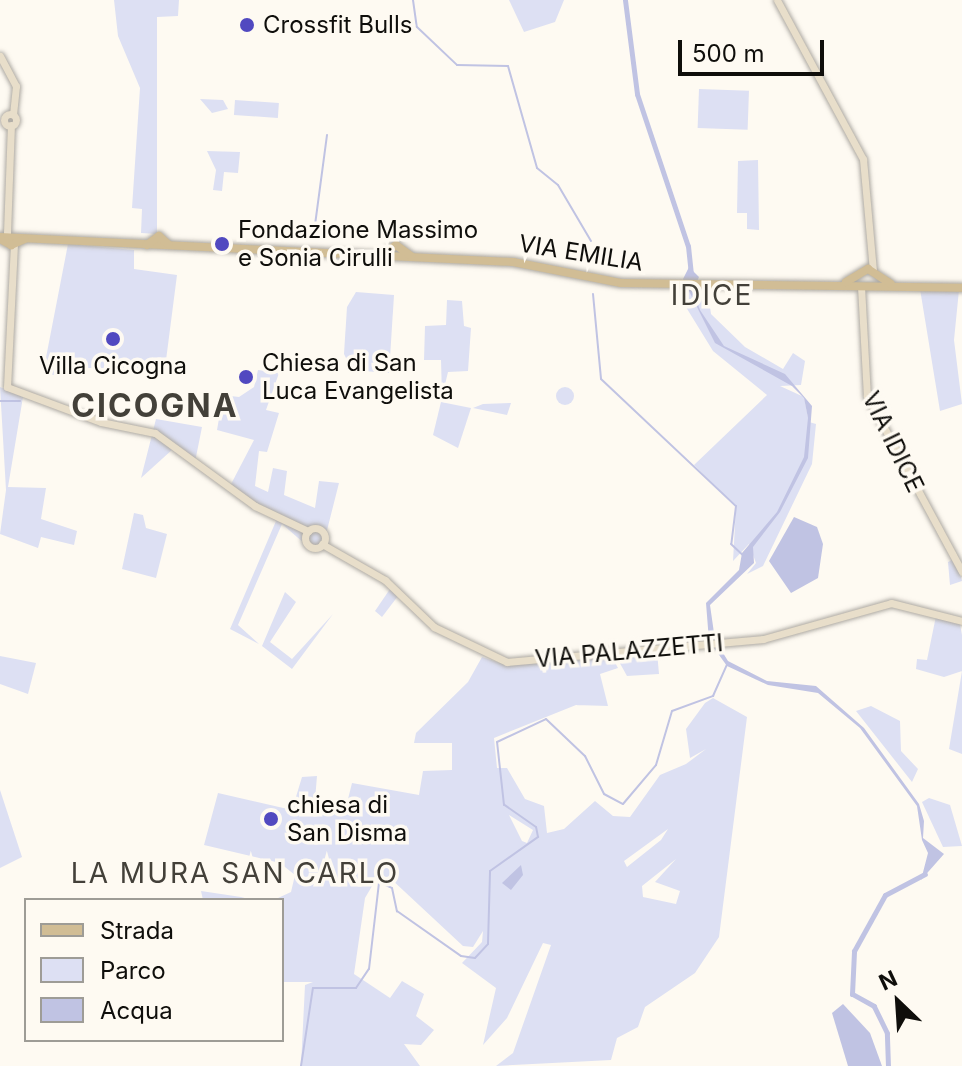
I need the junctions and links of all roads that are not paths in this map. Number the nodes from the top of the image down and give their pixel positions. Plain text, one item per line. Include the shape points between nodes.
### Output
1 (777, 0) edge
2 (0, 56) edge
3 (10, 239) edge
4 (867, 258) junction
5 (860, 272) junction
6 (874, 273) junction
7 (841, 283) junction
8 (895, 285) junction
9 (866, 286) junction
10 (962, 288) edge
11 (306, 534) junction
12 (326, 543) junction
13 (962, 572) edge
14 (961, 621) edge

1 - 4 main road via 863,159
2 - 3 main road via 16,86
3 - 7 main road, VIA EMILIA via 405,254 672,284
3 - 11 main road, VIA PALAZZETTI via 7,387 40,403 155,433
4 - 5 main road
4 - 6 main road
5 - 6 main road, VIA EMILIA
5 - 7 main road, VIA EMILIA
5 - 9 main road
6 - 8 main road, VIA EMILIA
6 - 9 main road
7 - 9 main road, VIA EMILIA
8 - 9 main road, VIA EMILIA
8 - 10 main road, VIA EMILIA
9 - 13 main road, VIA IDICE via 864,384
11 - 12 main road, VIA PALAZZETTI via 308,545
11 - 12 main road, VIA PALAZZETTI via 320,529
12 - 14 main road, VIA PALAZZETTI via 385,580 434,627 498,660 732,642 891,603

